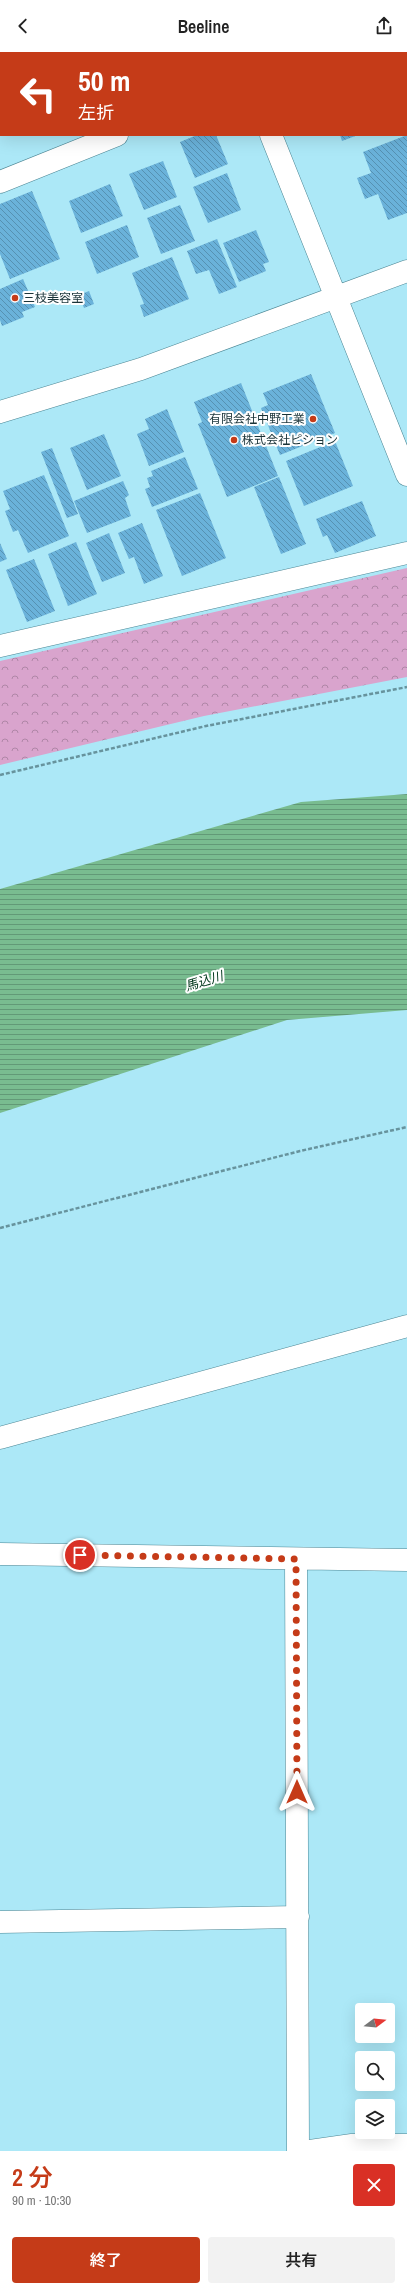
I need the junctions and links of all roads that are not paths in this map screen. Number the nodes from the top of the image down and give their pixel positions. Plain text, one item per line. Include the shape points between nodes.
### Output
1 (112, 136) edge
2 (271, 136) edge
3 (84, 141) edge
4 (0, 182) edge
5 (407, 271) edge
6 (336, 297) junction
7 (0, 412) edge
8 (407, 475) edge
9 (407, 553) edge
10 (0, 646) edge
11 (407, 1326) edge
12 (0, 1438) edge
13 (0, 1554) edge
14 (296, 1559) junction
15 (407, 1560) edge
16 (298, 1917) junction
17 (0, 1922) edge
18 (407, 2145) edge
19 (298, 2151) edge
20 (310, 2151) edge

1 - 3 street
2 - 6 street
3 - 4 street
5 - 6 street
6 - 7 street via 141,369
6 - 8 street
9 - 10 street
11 - 12 street
13 - 14 street
14 - 15 street
14 - 16 street
16 - 17 street
16 - 19 street
18 - 20 street via 352,2145

